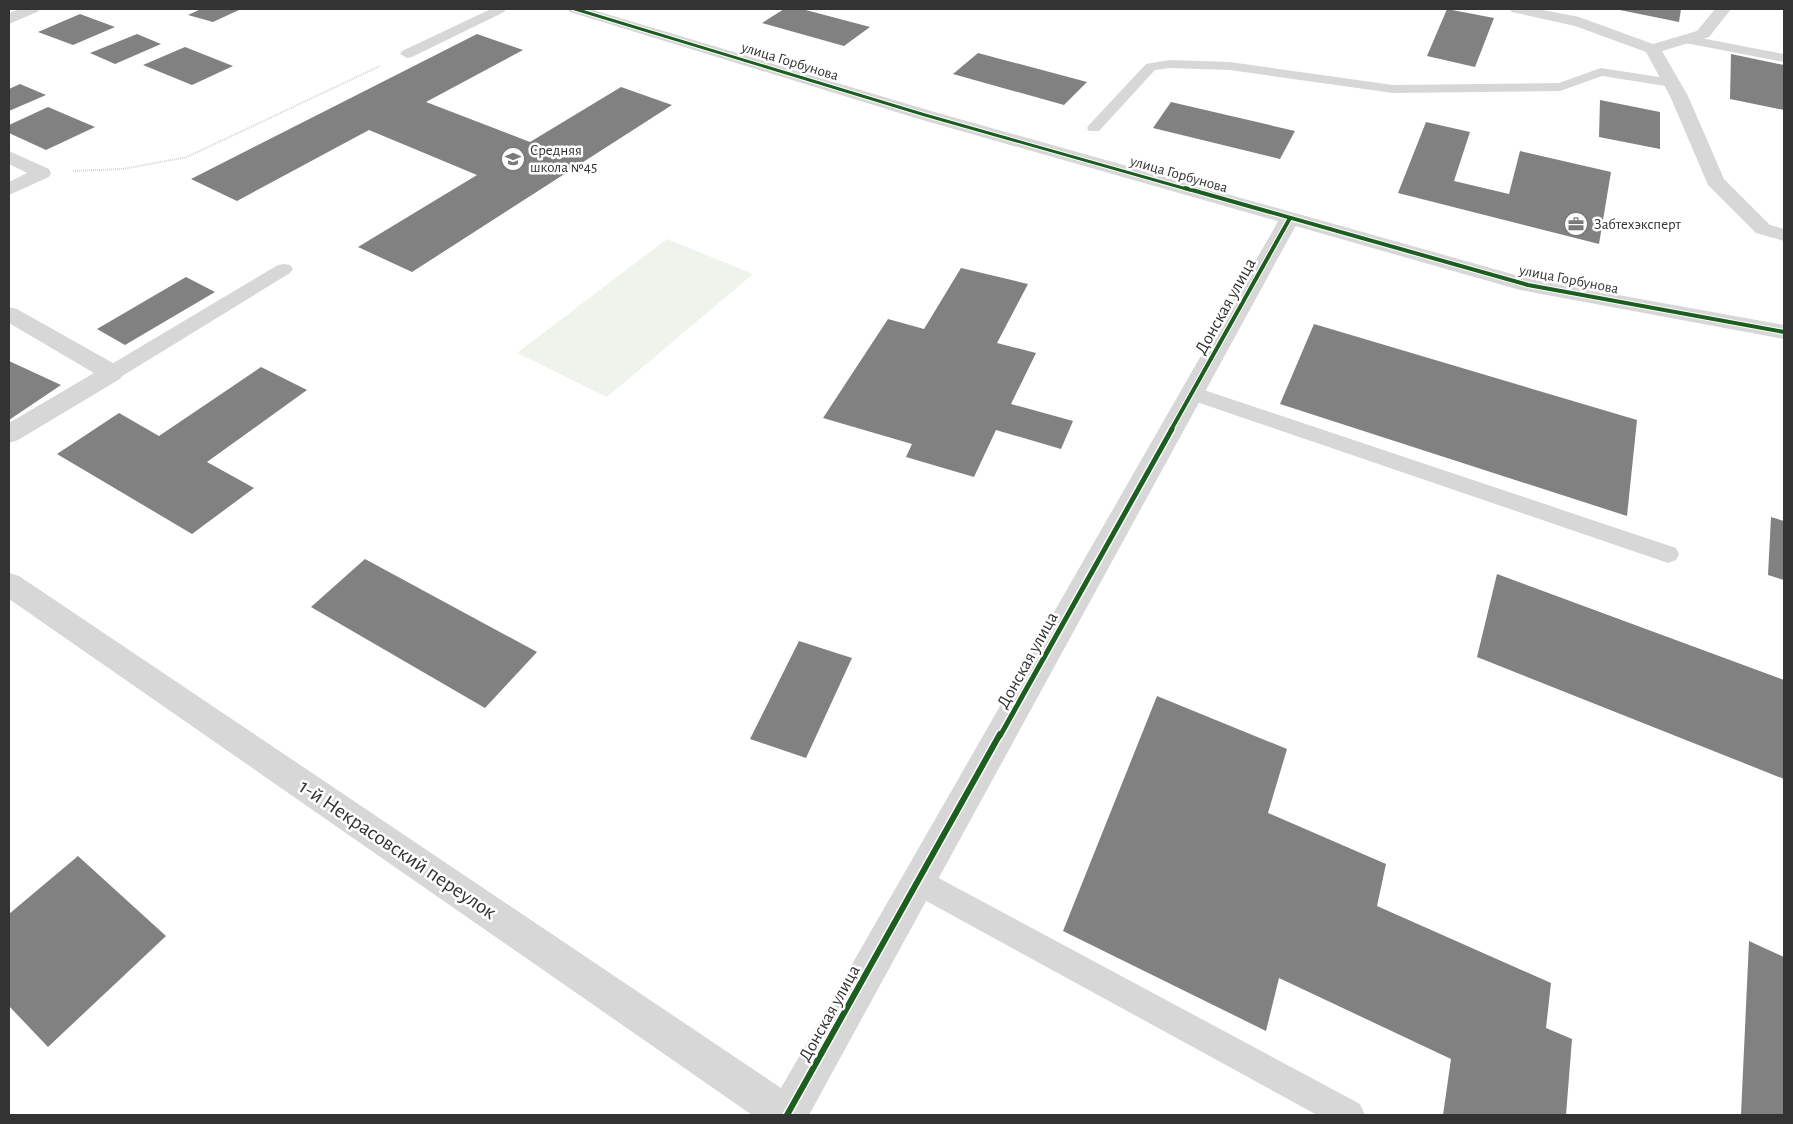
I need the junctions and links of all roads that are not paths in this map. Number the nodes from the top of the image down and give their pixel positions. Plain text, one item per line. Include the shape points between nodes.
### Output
1 (32, 9) edge
2 (500, 9) edge
3 (575, 9) edge
4 (1517, 9) edge
5 (1723, 9) edge
6 (9, 19) edge
7 (1685, 39) junction
8 (1652, 49) junction
9 (407, 54) road end
10 (1784, 58) edge
11 (1672, 84) junction
12 (1094, 128) dead end
13 (9, 157) edge
14 (9, 189) edge
15 (1290, 218) junction
16 (1784, 235) edge
17 (284, 269) dead end
18 (9, 314) edge
19 (1784, 332) edge
20 (112, 373) junction
21 (1192, 393) junction
22 (9, 434) edge
23 (1668, 554) dead end
24 (9, 584) edge
25 (918, 881) junction
26 (787, 1115) edge
27 (1349, 1115) edge

1 - 6 street
2 - 9 lane
3 - 15 street, улица Горбунова via 925,115
4 - 8 street via 1579,22
5 - 7 street via 1703,34
7 - 8 street
7 - 10 lane
8 - 11 street
11 - 12 lane via 1601,72 1560,87 1393,89 1230,66 1170,64 1151,68
11 - 16 street via 1715,181 1763,229
13 - 14 street via 42,172
15 - 19 street, улица Горбунова via 1528,285
15 - 21 street, Донская улица
17 - 20 lane
18 - 20 street
20 - 22 street
21 - 23 lane
21 - 25 street, Донская улица
24 - 26 street, 1-й Некрасовский переулок
25 - 26 street, Донская улица
25 - 27 lane

